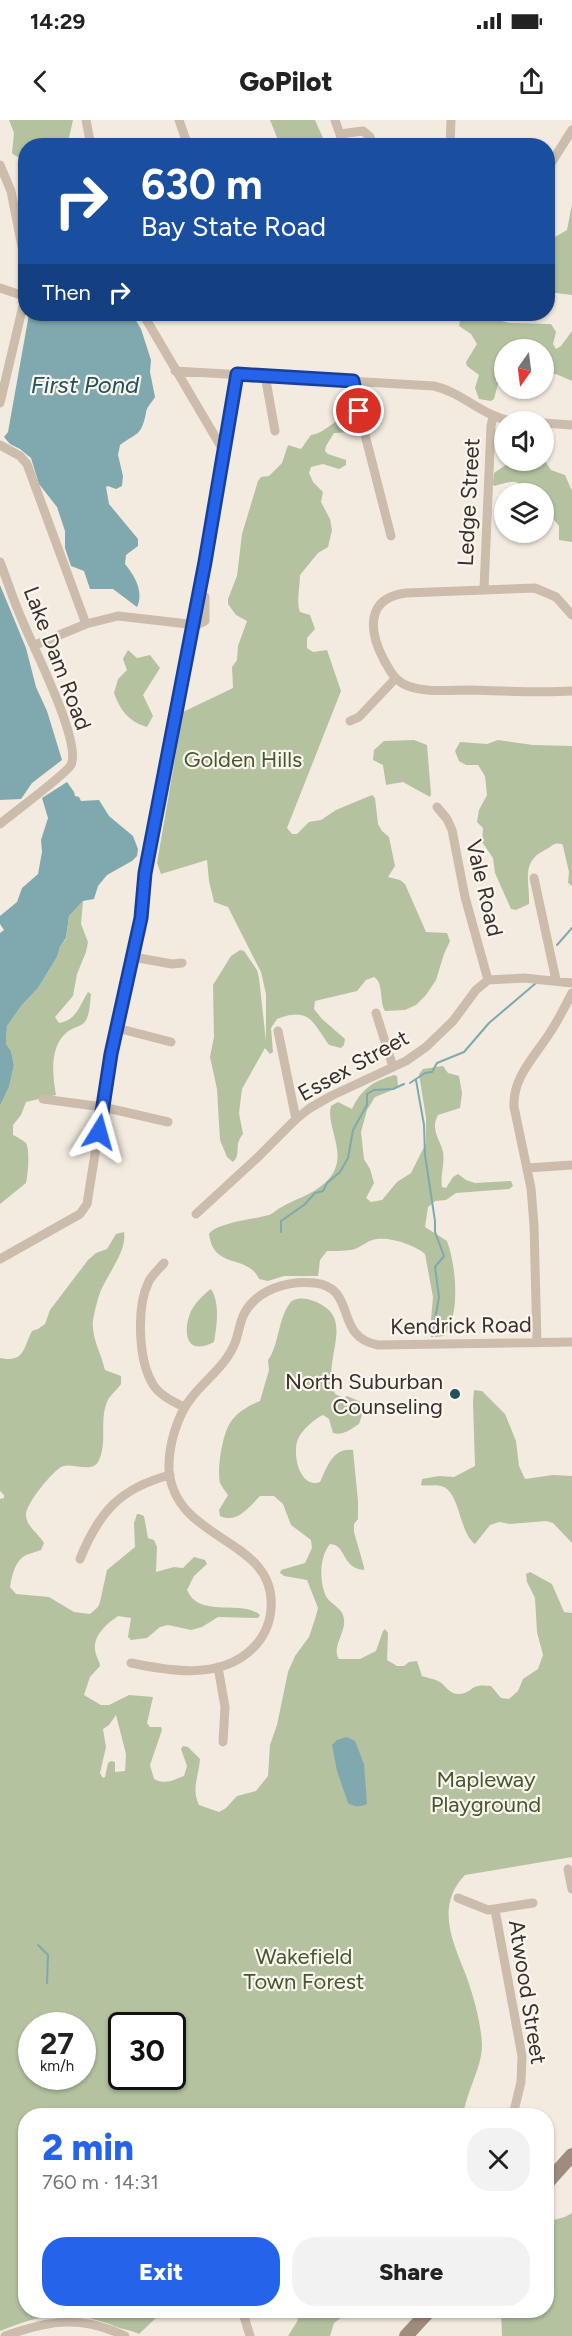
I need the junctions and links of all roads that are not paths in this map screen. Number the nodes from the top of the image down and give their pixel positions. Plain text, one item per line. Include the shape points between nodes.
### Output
1 (86, 120) edge
2 (179, 120) edge
3 (335, 120) edge
4 (452, 120) edge
5 (572, 130) edge
6 (340, 134) junction
7 (89, 138) edge
8 (185, 138) edge
9 (341, 138) edge
10 (370, 138) edge
11 (451, 138) edge
12 (555, 157) edge
13 (0, 165) edge
14 (18, 226) edge
15 (0, 288) edge
16 (18, 292) edge
17 (19, 321) edge
18 (147, 321) edge
19 (175, 371) junction
20 (234, 374) junction
21 (265, 375) junction
22 (353, 381) junction
23 (0, 403) edge
24 (493, 417) joint
25 (554, 424) edge
26 (572, 425) edge
27 (275, 431) dead end
28 (0, 445) edge
29 (223, 450) junction
30 (391, 536) dead end
31 (0, 562) edge
32 (484, 589) junction
33 (572, 615) edge
34 (86, 624) junction
35 (192, 626) junction
36 (35, 645) junction
37 (395, 679) junction
38 (572, 691) edge
39 (350, 721) dead end
40 (437, 807) dead end
41 (0, 824) edge
42 (534, 878) dead end
43 (133, 957) junction
44 (182, 963) dead end
45 (488, 980) junction
46 (556, 980) junction
47 (572, 982) edge
48 (572, 993) edge
49 (376, 1013) dead end
50 (117, 1028) junction
51 (278, 1031) dead end
52 (171, 1042) dead end
53 (393, 1067) junction
54 (43, 1099) dead end
55 (103, 1107) junction
56 (296, 1119) junction
57 (168, 1122) dead end
58 (572, 1165) edge
59 (527, 1168) junction
60 (196, 1214) dead end
61 (0, 1259) edge
62 (164, 1263) dead end
63 (572, 1342) edge
64 (537, 1343) junction
65 (184, 1407) junction
66 (170, 1476) junction
67 (80, 1559) dead end
68 (130, 1663) dead end
69 (218, 1667) junction
70 (223, 1742) dead end
71 (568, 1869) dead end
72 (572, 1889) edge
73 (458, 1898) dead end
74 (533, 1903) dead end
75 (495, 1910) junction
76 (515, 2108) edge
77 (572, 2155) edge
78 (554, 2175) edge
79 (244, 2318) edge
80 (424, 2318) edge
81 (413, 2334) edge
82 (5, 2336) edge
83 (125, 2336) edge
84 (250, 2336) edge

1 - 7 street
2 - 8 street
3 - 6 street
4 - 11 street
5 - 12 street
6 - 9 street
6 - 10 street via 363,131
13 - 14 street via 11,191
15 - 16 street
17 - 23 street
18 - 19 street
19 - 20 street
19 - 29 street
20 - 21 street
20 - 29 street
21 - 22 street
21 - 27 street
22 - 24 street via 438,387
22 - 30 street
24 - 32 street, Ledge Street
25 - 26 street
28 - 34 street via 27,464
29 - 35 street
31 - 36 street, Lake Dam Road
32 - 33 street via 539,588 556,597
32 - 37 street via 403,593 383,604 374,618 372,631
34 - 35 street via 118,616
34 - 36 street
35 - 43 street
36 - 41 street, Lake Dam Road via 72,746 72,760 68,769
37 - 38 street via 408,686 438,690
37 - 39 street via 361,715
40 - 45 street, Vale Road via 452,830
42 - 46 street
43 - 44 street
43 - 50 street
45 - 46 street
45 - 53 street, Essex Street via 437,1037
46 - 47 street
48 - 59 street via 514,1092
49 - 53 street
50 - 52 street
50 - 55 street
51 - 56 street
53 - 56 street, Essex Street via 332,1096
54 - 55 street
55 - 57 street
55 - 61 street via 85,1208
56 - 60 street, Essex Street
58 - 59 street
59 - 64 street via 534,1225
62 - 65 street via 151,1278 144,1298 142,1351 154,1386
63 - 64 street, Kendrick Road
64 - 65 street, Kendrick Road via 370,1344 352,1330 335,1291 317,1283 289,1284 260,1296 248,1308 230,1354
65 - 66 street, Kendrick Road via 172,1444
66 - 67 street via 135,1487 111,1505 93,1529
66 - 69 street, Kendrick Road via 191,1514 220,1539 254,1560 271,1591 271,1614 262,1638 241,1657
68 - 69 street, Kendrick Road via 176,1671
69 - 70 street via 225,1707
71 - 72 street
73 - 75 street
74 - 75 street
75 - 76 street, Atwood Street via 522,2056
77 - 78 street
79 - 84 street
80 - 81 street
82 - 83 street via 65,2321 90,2324

